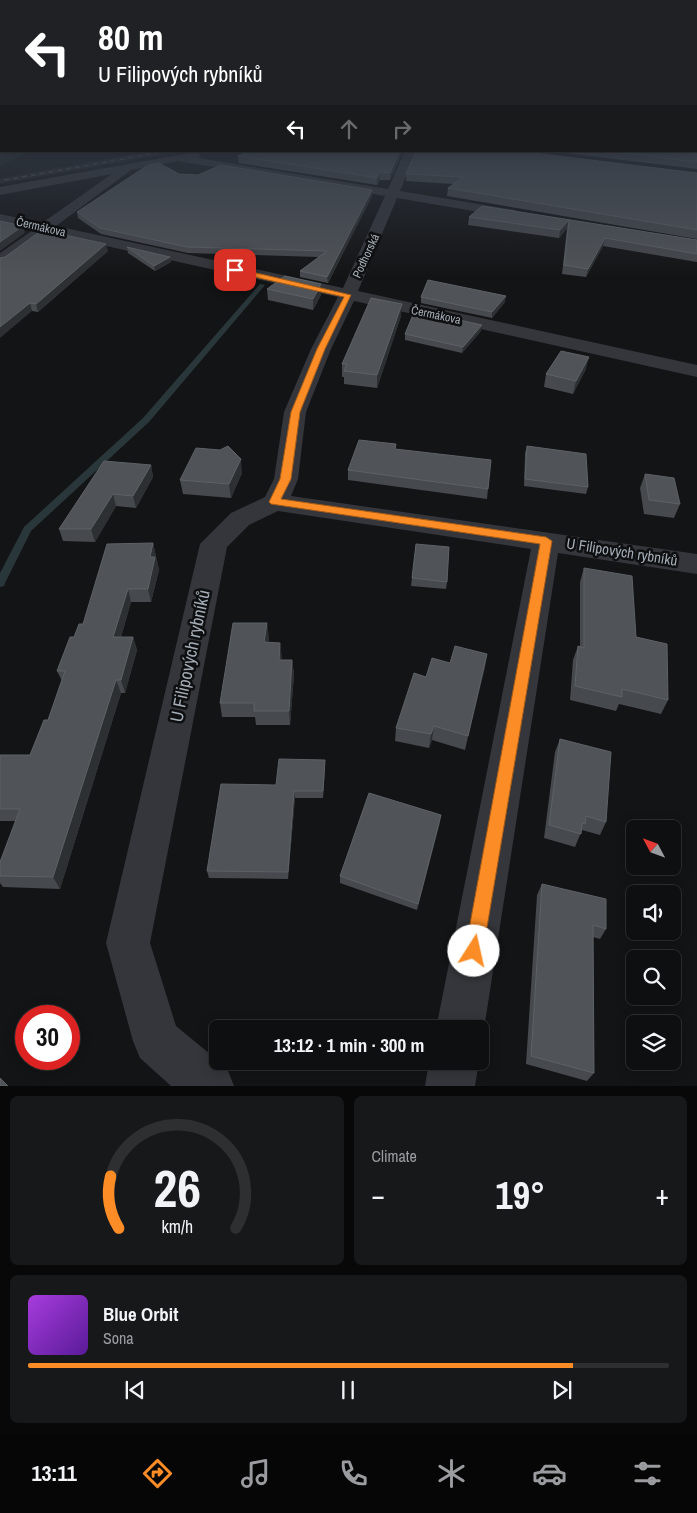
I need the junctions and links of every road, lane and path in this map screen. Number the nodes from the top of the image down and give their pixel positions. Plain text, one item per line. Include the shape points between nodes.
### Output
1 (80, 176) edge
2 (117, 176) edge
3 (284, 176) edge
4 (401, 176) edge
5 (0, 191) edge
6 (394, 194) junction
7 (531, 216) edge
8 (0, 218) edge
9 (46, 228) junction
10 (0, 260) edge
11 (348, 295) junction
12 (697, 371) edge
13 (275, 502) junction
14 (546, 541) junction
15 (697, 564) edge
16 (462, 1020) edge
17 (453, 1070) edge
18 (209, 1086) edge
19 (450, 1086) edge

1 - 5 street
2 - 9 street
3 - 6 street
4 - 6 street, Podhorská
6 - 7 street
6 - 11 street, Podhorská
8 - 9 street, Čermákova
9 - 10 street
9 - 11 street, Čermákova
11 - 12 street, Čermákova
11 - 13 street, Podhorská via 295,412 286,479
13 - 14 street, U Filipových rybníků
13 - 18 street, U Filipových rybníků via 240,519 214,544 128,943 157,1041
14 - 15 street, U Filipových rybníků
14 - 16 street, U Filipových rybníků
17 - 19 street

